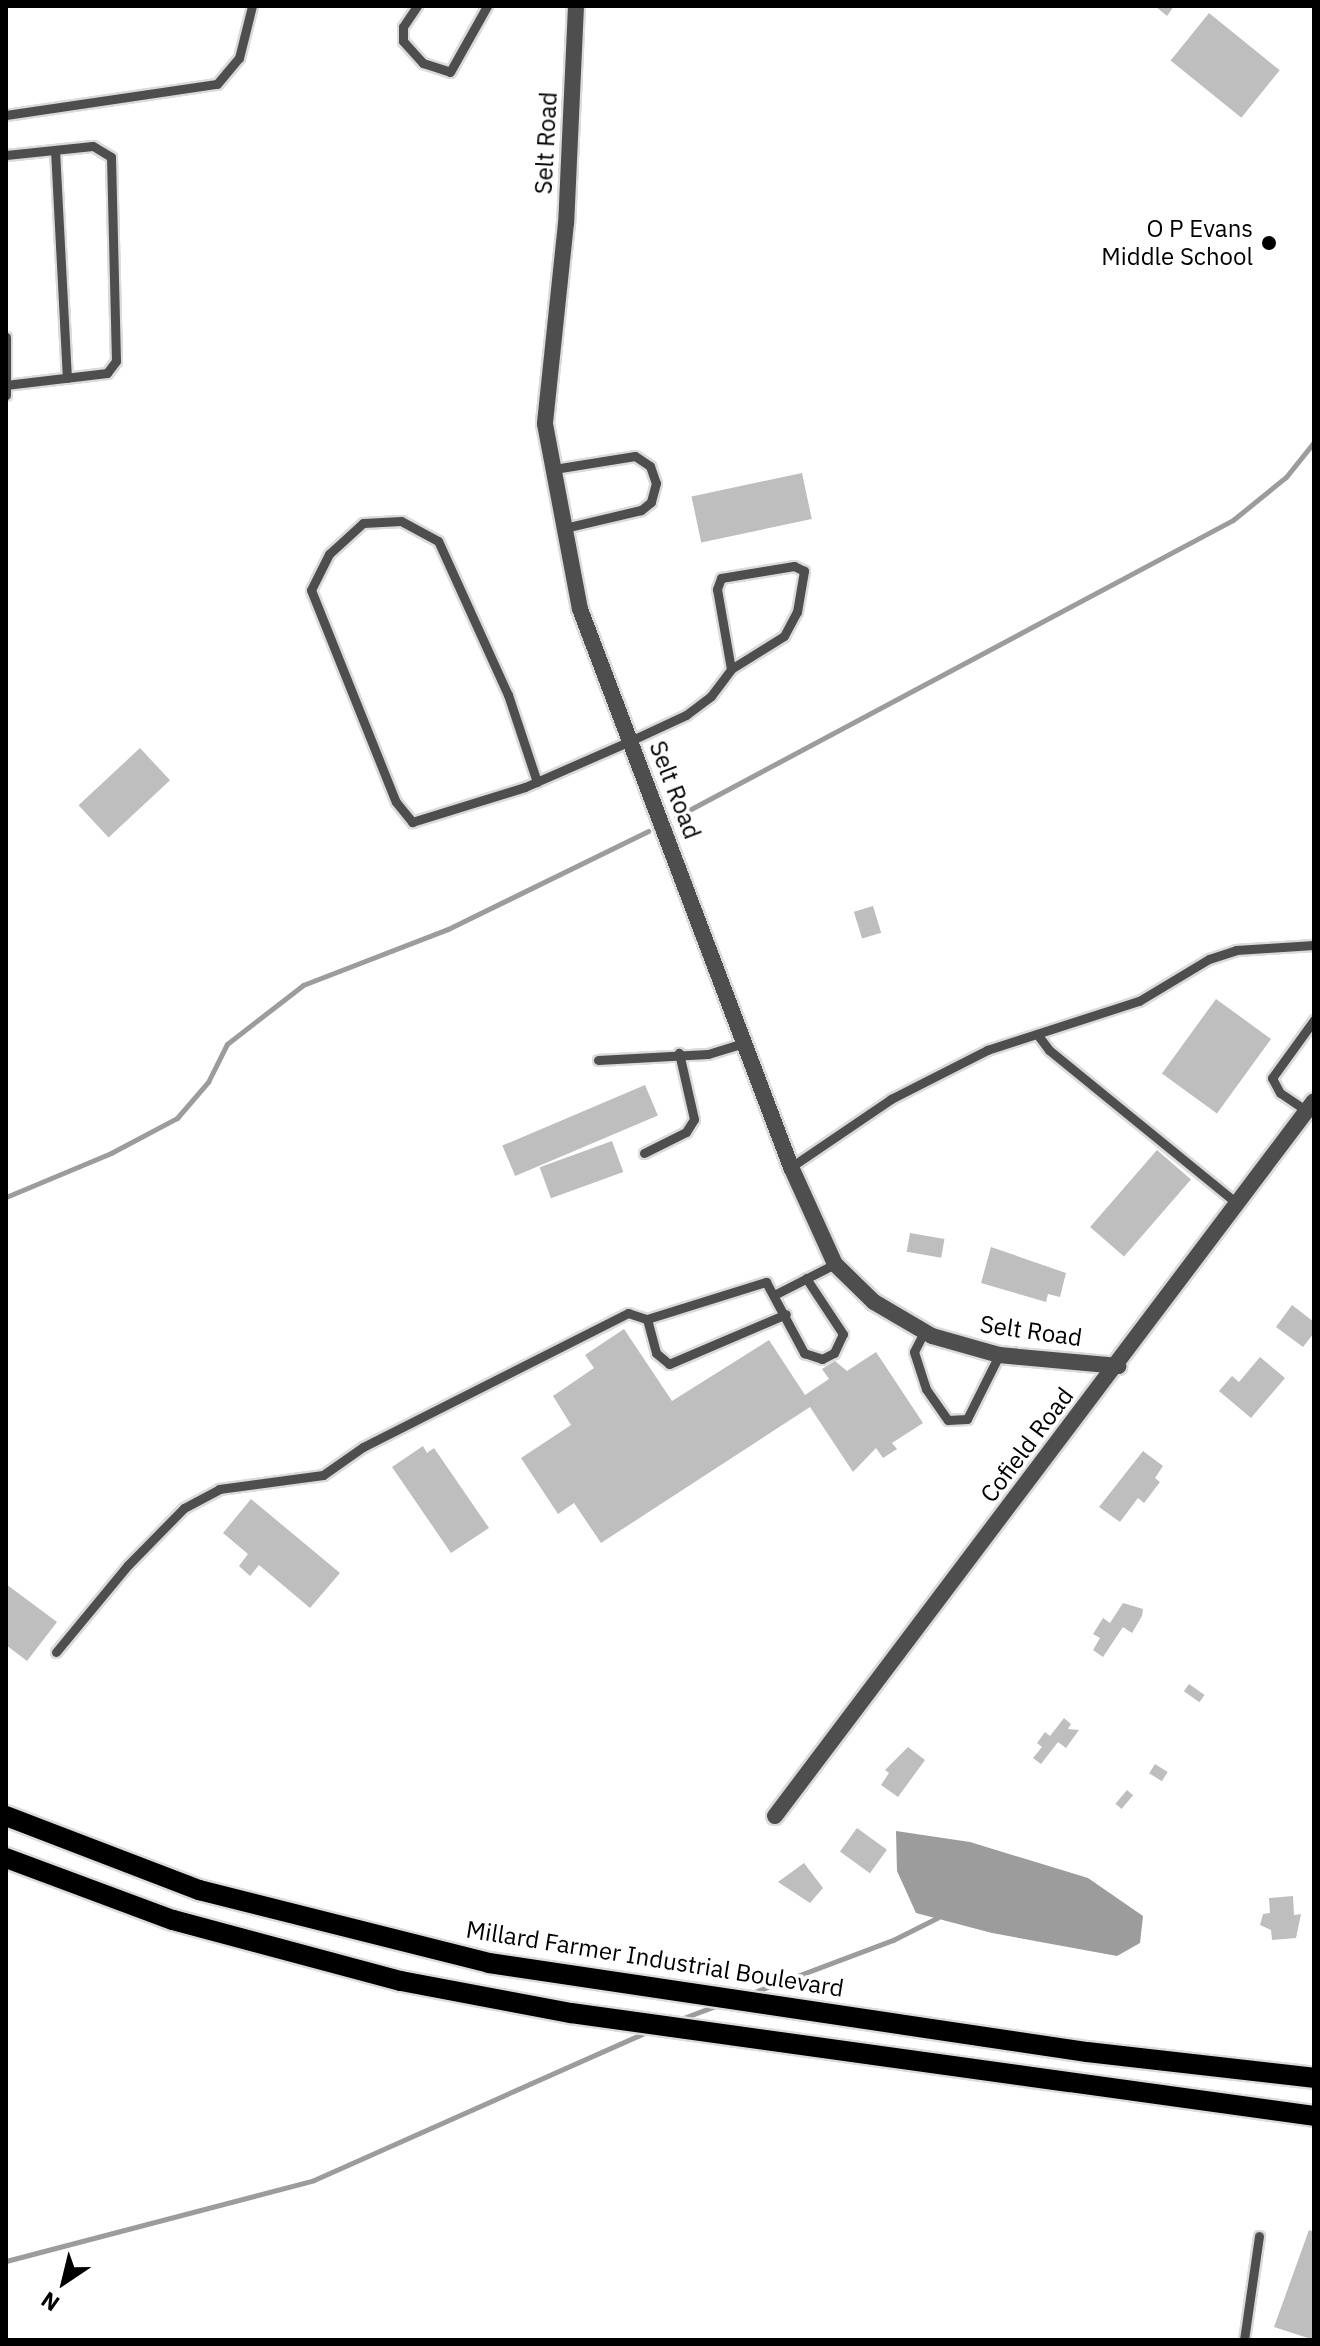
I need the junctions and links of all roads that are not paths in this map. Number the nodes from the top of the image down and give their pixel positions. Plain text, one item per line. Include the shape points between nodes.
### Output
1 (252, 6) edge
2 (417, 6) edge
3 (487, 6) edge
4 (576, 6) edge
5 (6, 115) edge
6 (55, 150) junction
7 (6, 155) edge
8 (6, 337) edge
9 (67, 378) junction
10 (7, 389) edge
11 (554, 469) junction
12 (565, 528) junction
13 (731, 669) junction
14 (630, 741) junction
15 (537, 782) junction
16 (1314, 945) edge
17 (1314, 1020) edge
18 (1037, 1034) junction
19 (744, 1043) junction
20 (679, 1053) junction
21 (598, 1060) dead end
22 (1310, 1106) edge
23 (644, 1153) dead end
24 (791, 1167) junction
25 (1238, 1204) junction
26 (835, 1264) junction
27 (806, 1278) junction
28 (776, 1294) junction
29 (786, 1314) junction
30 (647, 1319) junction
31 (924, 1332) junction
32 (999, 1355) junction
33 (1118, 1366) junction
34 (56, 1652) dead end
35 (6, 1816) edge
36 (775, 1816) dead end
37 (6, 1858) edge
38 (1314, 2078) edge
39 (1314, 2116) edge
40 (1259, 2236) dead end
41 (1244, 2340) edge

1 - 5 lane via 239,58 217,84
2 - 3 lane via 403,27 403,41 423,63 450,72
4 - 11 street, Selt Road via 566,223 545,424
6 - 7 lane
6 - 9 lane
6 - 9 lane via 100,146 111,157 116,361 107,373
8 - 10 lane
9 - 10 lane
11 - 12 street, Selt Road
11 - 12 lane via 635,456 650,466 656,483 651,502 641,510
12 - 14 street, Selt Road via 580,609
13 - 13 lane via 784,636 797,612 804,571 794,566 721,578 717,589
13 - 14 lane via 711,696 686,715
14 - 15 lane
14 - 19 street, Selt Road
15 - 15 lane via 412,822 396,802 311,590 329,554 363,523 401,521 438,541 508,695
16 - 18 lane via 1236,950 1196,965 1139,1001
17 - 22 lane via 1272,1078 1280,1093
18 - 24 lane via 987,1050 891,1099
18 - 25 lane via 1049,1050
19 - 20 lane via 708,1054
19 - 24 street, Selt Road
20 - 21 lane
20 - 23 lane via 694,1119 686,1132
22 - 25 street, Cofield Road
24 - 26 street, Selt Road
25 - 33 street, Cofield Road
26 - 27 lane
26 - 31 street, Selt Road via 874,1302
27 - 28 lane
27 - 29 lane via 843,1334 839,1347 822,1359 810,1357
28 - 29 lane
28 - 30 lane via 766,1282 757,1283
29 - 30 lane via 669,1364 656,1353
30 - 34 lane via 628,1313 606,1323 363,1447 323,1475 219,1489 184,1508
31 - 32 street, Selt Road
31 - 32 lane via 914,1352 926,1389 948,1420 967,1419
32 - 33 street, Selt Road
33 - 36 street, Cofield Road
35 - 38 main road, Millard Farmer Industrial Boulevard via 199,1890 489,1963 1087,2052
37 - 39 main road via 173,1920 401,1981 630,2021
40 - 41 lane

